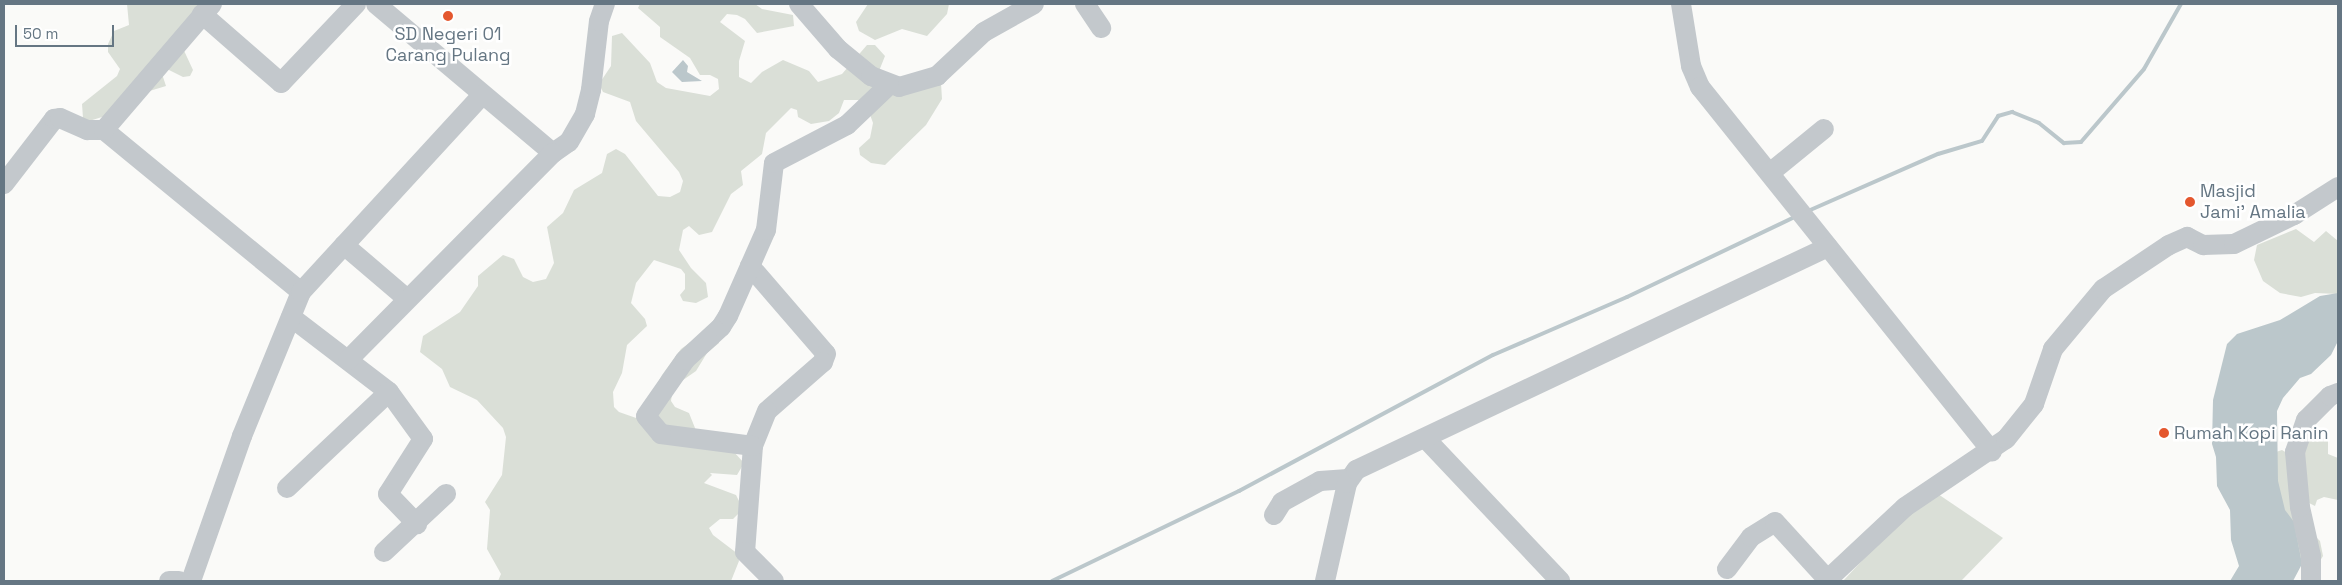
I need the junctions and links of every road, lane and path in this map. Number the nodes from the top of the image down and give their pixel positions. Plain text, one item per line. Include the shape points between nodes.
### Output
1 (356, 4) edge
2 (376, 4) edge
3 (606, 4) edge
4 (799, 4) edge
5 (1034, 4) edge
6 (1086, 4) edge
7 (1681, 4) edge
8 (207, 9) edge
9 (1101, 28) dead end
10 (889, 85) junction
11 (482, 96) junction
12 (1824, 129) dead end
13 (104, 130) junction
14 (553, 153) junction
15 (1771, 172) junction
16 (4, 184) edge
17 (2337, 189) edge
18 (344, 245) junction
19 (1828, 247) junction
20 (750, 266) junction
21 (302, 292) junction
22 (406, 298) junction
23 (291, 317) junction
24 (348, 360) junction
25 (389, 392) junction
26 (2338, 393) edge
27 (1426, 438) junction
28 (753, 446) junction
29 (1992, 451) junction
30 (1348, 479) junction
31 (287, 488) dead end
32 (446, 494) dead end
33 (1274, 515) dead end
34 (417, 524) junction
35 (384, 552) dead end
36 (1727, 569) dead end
37 (169, 581) edge
38 (178, 581) edge
39 (191, 581) edge
40 (774, 581) edge
41 (1325, 581) edge
42 (1560, 581) edge
43 (1827, 581) edge
44 (2311, 581) edge

1 - 8 street via 281,83
2 - 11 street
3 - 14 street via 599,21 585,114 569,142
4 - 10 street via 838,49 871,76
5 - 10 street via 984,32 937,76 899,87
6 - 9 street
7 - 15 street via 1691,66 1700,87
8 - 13 street
10 - 20 street via 847,125 774,164 766,230
11 - 14 street
11 - 18 street
12 - 15 street
13 - 16 street via 87,130 60,118 54,119
13 - 21 street
14 - 22 street
15 - 19 street
17 - 29 street via 2294,215 2234,244 2203,245 2187,237 2169,244 2103,288 2053,349 2041,388 2026,417
18 - 21 street
18 - 22 street
19 - 27 street
19 - 29 street
20 - 28 street via 826,354 823,362 767,411
20 - 28 street via 721,327 685,360 646,416 661,434
21 - 23 street
22 - 24 street
23 - 24 street
23 - 39 street via 242,436
24 - 25 street
25 - 31 street
25 - 34 street via 423,439 388,494
26 - 44 street via 2330,396 2306,420 2295,452 2300,507 2311,556
27 - 30 street via 1365,464
27 - 42 street
28 - 40 street via 745,552
29 - 43 street via 1905,507
30 - 33 street via 1320,481 1282,502
30 - 41 street
32 - 34 street
34 - 35 street
36 - 43 street via 1751,537 1776,522
37 - 38 street

